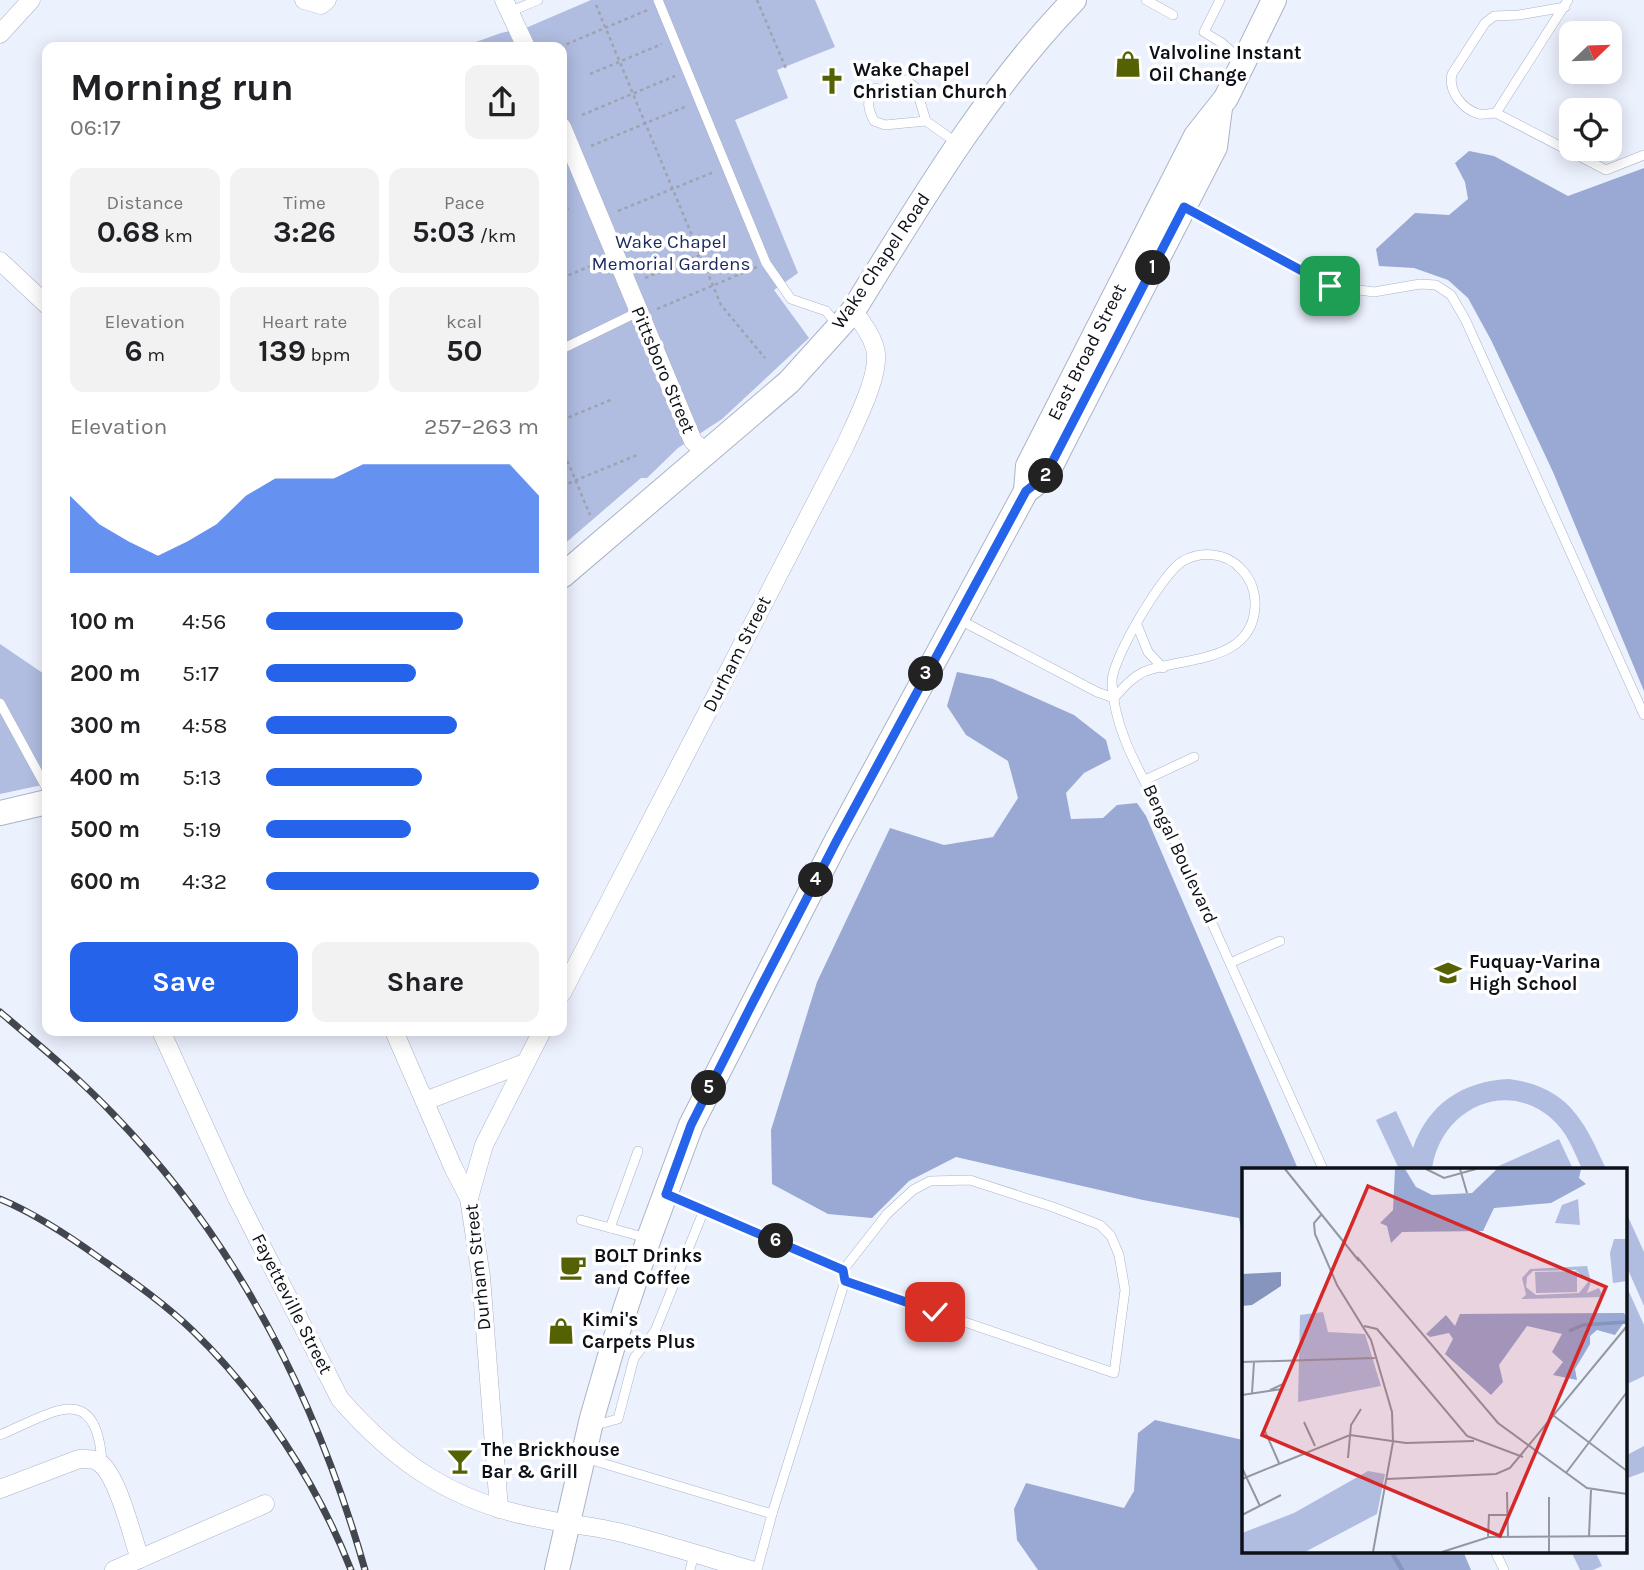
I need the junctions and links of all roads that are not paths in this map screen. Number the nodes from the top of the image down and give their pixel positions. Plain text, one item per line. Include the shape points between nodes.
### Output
1 (31, 0) edge
2 (304, 0) edge
3 (327, 0) edge
4 (538, 0) edge
5 (1074, 0) edge
6 (1146, 0) edge
7 (1220, 0) edge
8 (1274, 0) edge
9 (659, 2) edge
10 (1567, 3) edge
11 (506, 6) edge
12 (1173, 15) dead end
13 (0, 34) edge
14 (524, 42) edge
15 (1243, 63) junction
16 (891, 82) dead end
17 (876, 88) dead end
18 (1496, 113) junction
19 (926, 121) junction
20 (567, 139) edge
21 (959, 144) junction
22 (1644, 155) edge
23 (1174, 203) junction
24 (0, 261) edge
25 (42, 299) edge
26 (638, 312) junction
27 (846, 319) junction
28 (567, 347) edge
29 (706, 453) junction
30 (567, 572) edge
31 (957, 618) junction
32 (1137, 625) junction
33 (1163, 668) junction
34 (1114, 698) junction
35 (0, 703) edge
36 (1644, 715) edge
37 (1194, 757) dead end
38 (42, 780) edge
39 (1145, 780) junction
40 (42, 803) edge
41 (0, 813) edge
42 (1280, 941) dead end
43 (1230, 963) junction
44 (567, 983) edge
45 (163, 1036) edge
46 (396, 1036) edge
47 (539, 1036) edge
48 (525, 1063) junction
49 (425, 1101) junction
50 (638, 1151) dead end
51 (1323, 1168) edge
52 (666, 1194) junction
53 (470, 1198) junction
54 (704, 1210) junction
55 (581, 1220) dead end
56 (610, 1228) junction
57 (649, 1238) junction
58 (843, 1270) junction
59 (845, 1281) junction
60 (623, 1353) junction
61 (0, 1435) edge
62 (583, 1458) junction
63 (107, 1471) junction
64 (2, 1484) edge
65 (265, 1504) dead end
66 (499, 1509) junction
67 (772, 1514) junction
68 (569, 1524) junction
69 (1495, 1552) edge
70 (140, 1559) junction
71 (692, 1562) edge
72 (114, 1570) edge
73 (557, 1570) edge
74 (751, 1570) edge
75 (757, 1570) edge
76 (1504, 1570) edge

1 - 13 street
2 - 3 street via 320,5
4 - 11 lane
5 - 21 main road, Wake Chapel Road via 1017,62
6 - 12 lane
7 - 15 lane via 1200,30 1223,43
8 - 15 main road, East Broad Street
9 - 27 lane via 766,263 791,299
10 - 18 lane
10 - 18 lane via 1520,15 1494,16 1452,74 1454,94 1465,106 1480,114
11 - 14 street
15 - 23 main road, East Broad Street via 1220,108 1196,136
16 - 19 lane via 906,80 916,88
17 - 19 lane via 868,100 874,121 885,125
18 - 22 lane via 1606,170
19 - 21 lane
20 - 26 street, Pittsboro Street
21 - 27 main road, Wake Chapel Road
23 - 31 main road, East Broad Street via 1045,476 1026,491
23 - 36 lane via 1330,286 1374,292 1429,283 1451,295
24 - 25 street
26 - 28 lane
26 - 29 street, Pittsboro Street via 693,441
27 - 29 main road, Wake Chapel Road via 789,382
27 - 44 street, Durham Street via 867,331 876,351 870,389 845,446
29 - 30 main road, Wake Chapel Road
31 - 34 lane
31 - 52 main road, East Broad Street via 740,1028 691,1125
32 - 33 lane via 1148,652
32 - 33 lane via 1162,580 1184,561 1206,555 1223,557 1247,576 1255,610 1242,639 1188,663
32 - 34 lane, Bengal Boulevard via 1113,670
33 - 34 lane via 1138,675
34 - 39 lane, Bengal Boulevard via 1118,725
35 - 38 lane
37 - 39 lane
39 - 43 lane, Bengal Boulevard
40 - 41 main road
42 - 43 lane
43 - 51 lane, Bengal Boulevard
45 - 66 street, Fayetteville Street via 237,1198 340,1399 406,1464 460,1496
46 - 49 street
47 - 48 street, Durham Street
48 - 49 street
48 - 53 street, Durham Street via 484,1145
49 - 53 street
50 - 56 lane
52 - 54 lane
52 - 57 main road, East Broad Street
53 - 66 street, Durham Street via 481,1277
54 - 58 lane
54 - 60 lane via 655,1331
55 - 56 lane
56 - 57 lane
57 - 60 main road, East Broad Street
58 - 59 lane
58 - 59 lane via 887,1214 930,1181 970,1180 1053,1207 1100,1225 1119,1255 1125,1290 1114,1373
59 - 67 lane
60 - 62 main road, East Broad Street via 590,1426
61 - 63 lane via 61,1410 78,1409 92,1418
62 - 67 lane
62 - 68 main road, East Broad Street
63 - 64 street via 93,1459 79,1459
63 - 70 street
65 - 70 street
66 - 68 street, Fayetteville Street
67 - 75 lane
68 - 71 street, Fayetteville Street via 622,1533
68 - 73 main road, East Broad Street
69 - 76 lane
70 - 72 street
71 - 74 street, Fayetteville Street

